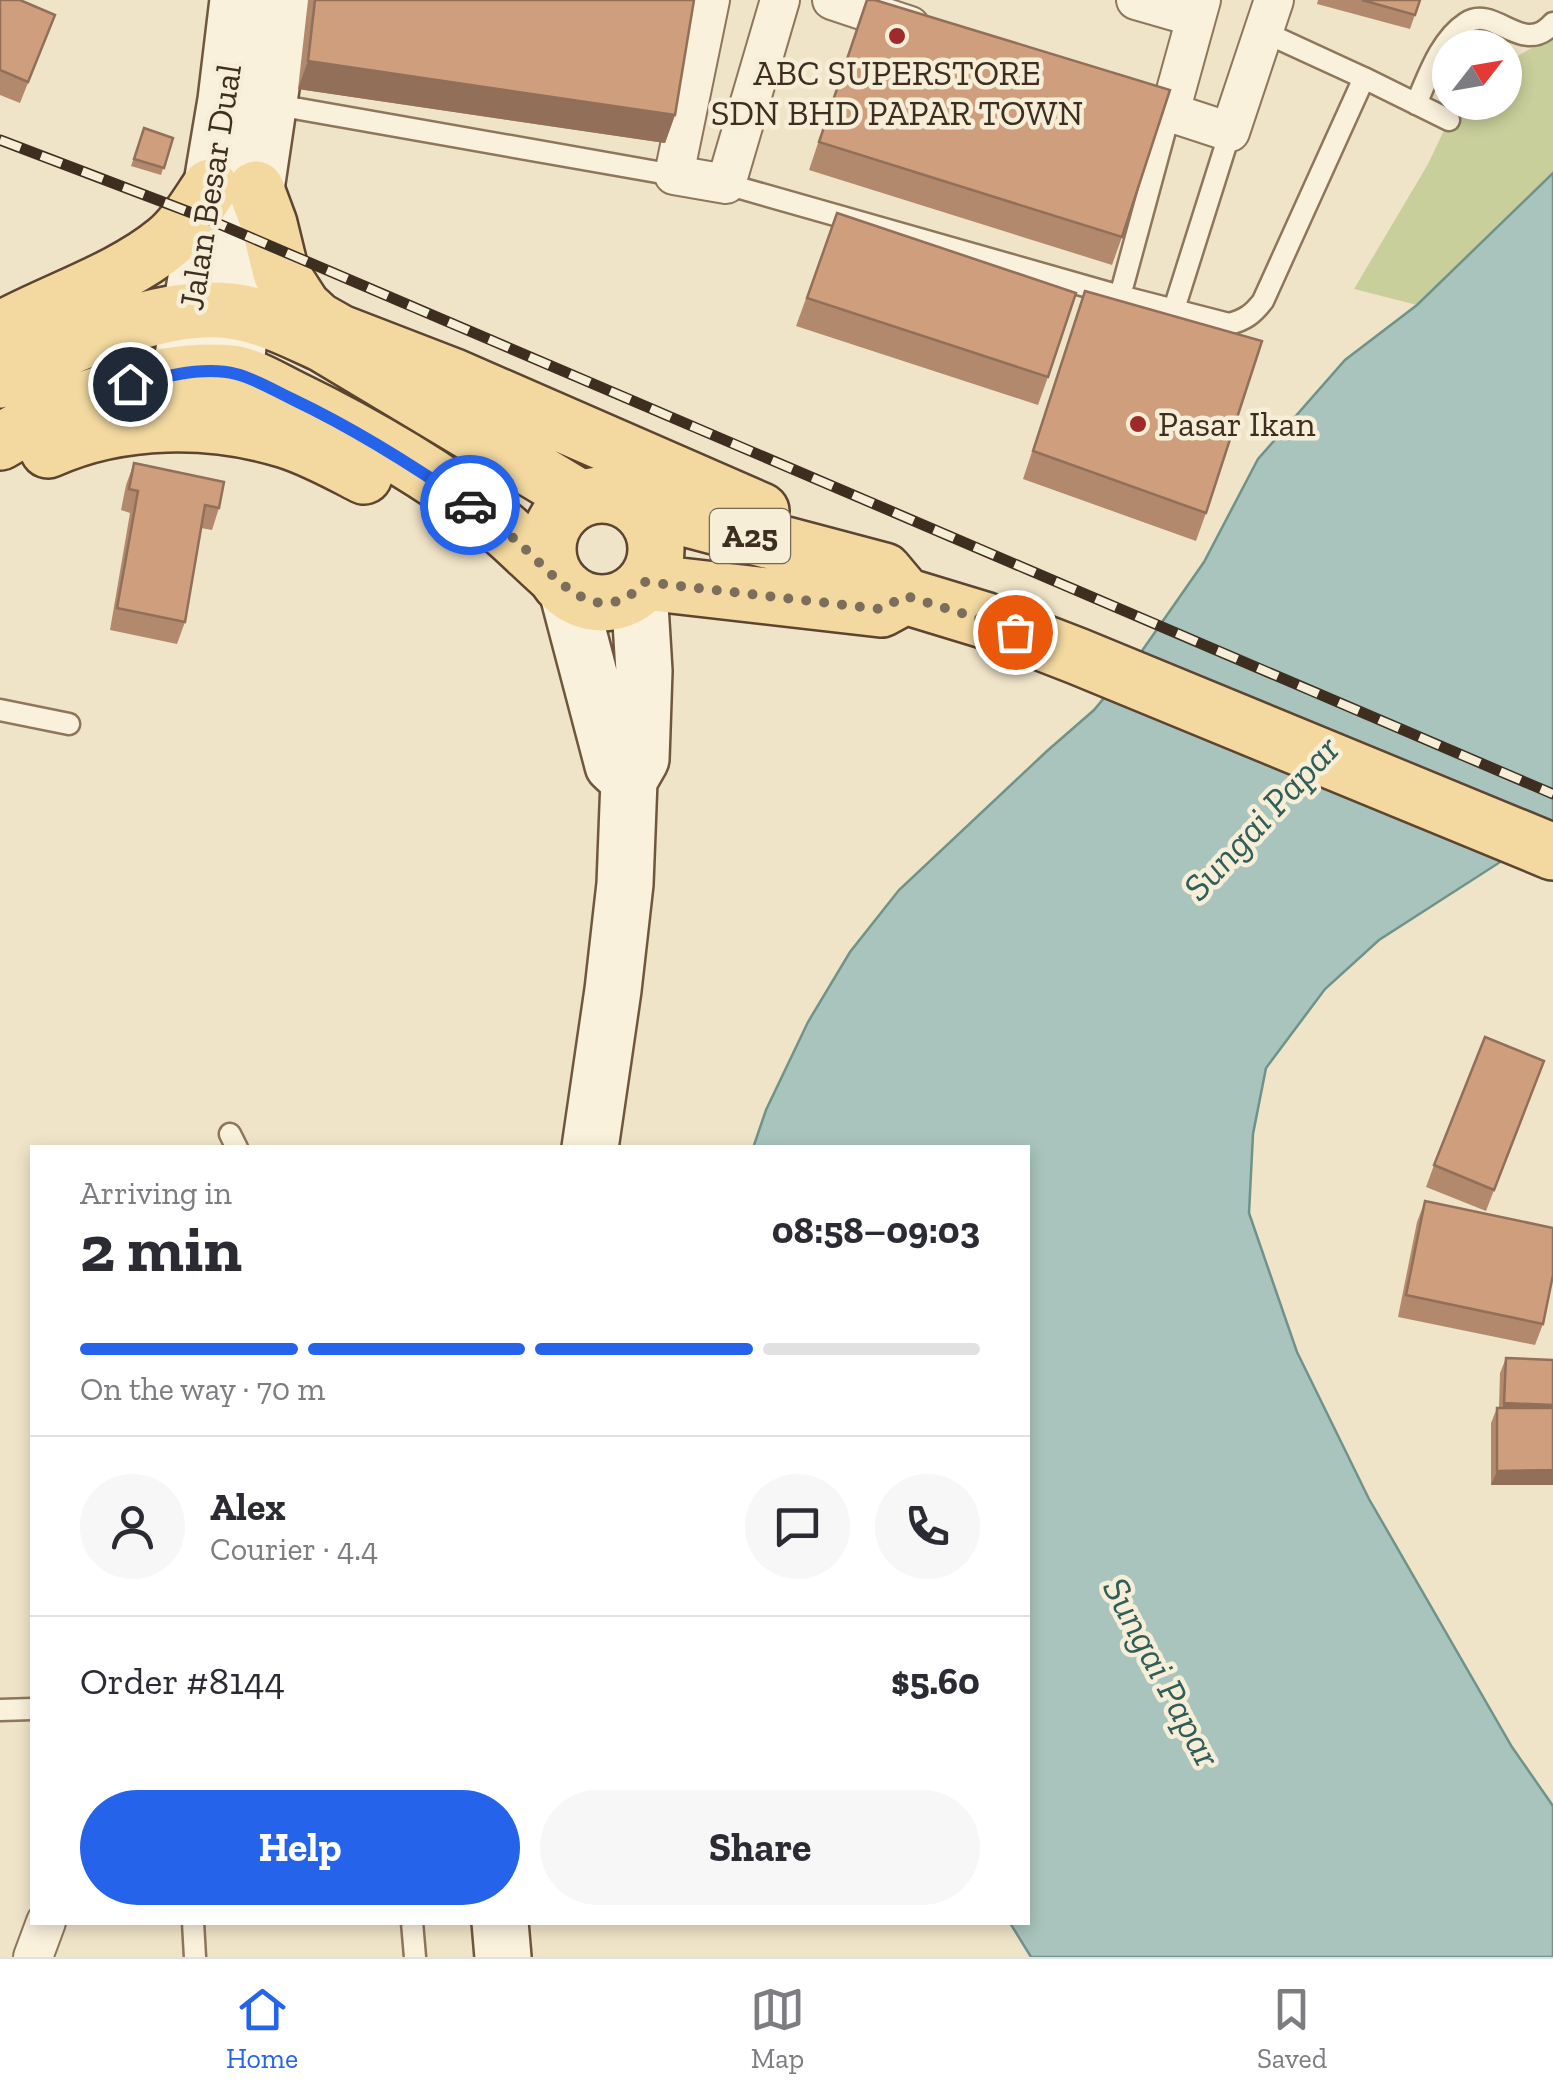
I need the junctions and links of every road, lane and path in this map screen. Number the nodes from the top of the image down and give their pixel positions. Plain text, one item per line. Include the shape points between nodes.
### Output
1 (238, 0) edge
2 (284, 0) edge
3 (710, 0) edge
4 (780, 0) edge
5 (832, 0) edge
6 (1136, 0) edge
7 (1198, 8) edge
8 (1269, 16) edge
9 (1553, 23) edge
10 (944, 38) edge
11 (1364, 78) junction
12 (1076, 81) edge
13 (269, 104) junction
14 (1416, 104) junction
15 (1170, 112) junction
16 (1432, 112) edge
17 (1230, 132) junction
18 (674, 175) junction
19 (726, 184) junction
20 (233, 188) junction
21 (1120, 296) junction
22 (1174, 310) junction
23 (216, 312) junction
24 (0, 330) edge
25 (180, 374) junction
26 (235, 374) junction
27 (0, 380) edge
28 (0, 442) edge
29 (0, 472) edge
30 (580, 498) junction
31 (635, 505) junction
32 (493, 521) junction
33 (885, 581) junction
34 (561, 584) junction
35 (642, 586) junction
36 (0, 710) edge
37 (68, 724) dead end
38 (629, 780) junction
39 (1553, 852) edge
40 (590, 1145) edge
41 (30, 1709) edge
42 (0, 1710) edge
43 (45, 1925) edge
44 (193, 1925) edge
45 (412, 1925) edge
46 (500, 1925) edge
47 (32, 1957) edge
48 (195, 1957) edge
49 (416, 1957) edge
50 (503, 1957) edge

1 - 20 main road, Jalan Besar Dual via 226,100
2 - 13 main road, Jalan Besar Dual
3 - 18 street
4 - 19 street
5 - 10 street
6 - 7 street
7 - 15 street
8 - 11 lane
8 - 17 street
9 - 14 lane via 1528,36 1482,18 1463,25 1440,53
11 - 14 lane
11 - 22 lane via 1255,312 1229,324
12 - 15 street
13 - 18 lane
13 - 20 main road, Jalan Besar Dual
14 - 16 lane
15 - 17 street
15 - 21 lane
17 - 22 lane
18 - 19 street
19 - 21 lane
20 - 23 main road, Jalan Besar Dual
20 - 24 main road via 130,267
20 - 33 main road via 268,224 280,273 317,320 839,545
21 - 22 lane
23 - 25 main road, Jalan Besar Dual
23 - 26 main road, Jalan Besar Dual
23 - 27 main road via 122,326
23 - 30 main road via 284,326 323,344
25 - 26 main road
25 - 28 main road via 74,404
26 - 32 main road via 389,451
29 - 32 main road via 112,430 208,425 286,440 404,501
30 - 31 main road via 618,496
30 - 34 main road via 564,509 548,541
31 - 33 main road, A25
31 - 35 main road via 647,518 656,550
32 - 34 main road
33 - 35 main road, A25 via 880,609
33 - 39 main road, A25
34 - 35 main road via 584,600 603,603
34 - 38 main road via 613,765
35 - 38 main road via 641,758
36 - 37 lane
38 - 40 main road via 625,884
41 - 42 lane
43 - 47 street
44 - 48 lane
45 - 49 lane
46 - 50 main road

